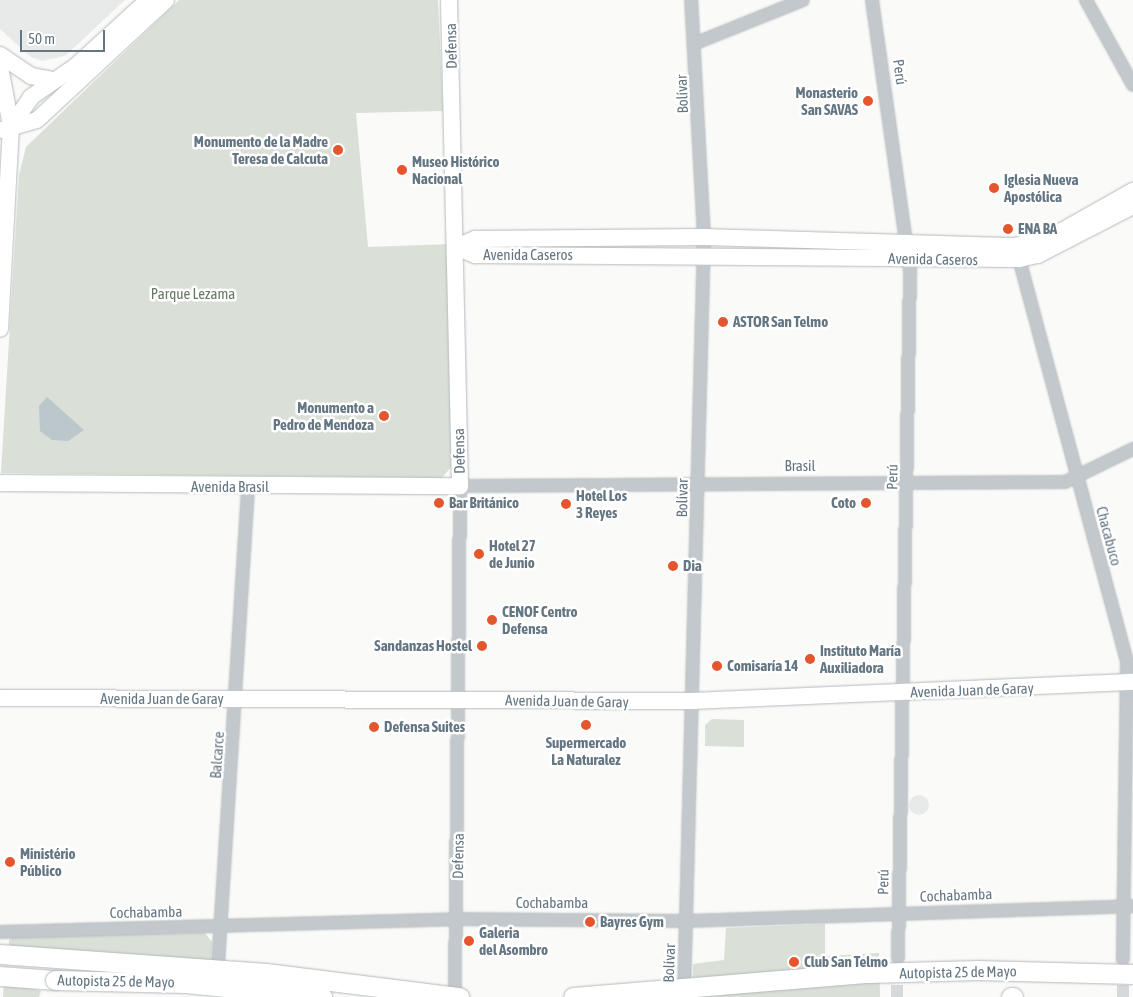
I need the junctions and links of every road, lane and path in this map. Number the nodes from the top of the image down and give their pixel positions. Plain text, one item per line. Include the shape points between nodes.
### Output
1 (148, 0) edge
2 (166, 0) edge
3 (449, 0) edge
4 (691, 0) edge
5 (803, 0) edge
6 (872, 0) edge
7 (1086, 0) edge
8 (696, 43) junction
9 (0, 55) edge
10 (0, 67) edge
11 (53, 80) junction
12 (1133, 85) edge
13 (6, 129) edge
14 (1133, 191) edge
15 (1133, 206) edge
16 (704, 237) junction
17 (456, 248) junction
18 (909, 251) junction
19 (1017, 253) junction
20 (703, 254) junction
21 (0, 329) edge
22 (1133, 449) edge
23 (1077, 479) junction
24 (0, 483) edge
25 (698, 483) junction
26 (908, 483) junction
27 (460, 486) junction
28 (248, 487) junction
29 (1131, 683) edge
30 (903, 693) junction
31 (0, 698) edge
32 (237, 699) junction
33 (460, 700) junction
34 (694, 701) junction
35 (1128, 906) edge
36 (898, 913) junction
37 (457, 919) junction
38 (686, 921) junction
39 (221, 926) junction
40 (0, 932) edge
41 (0, 954) edge
42 (898, 958) tunnel mouth
43 (218, 965) dead end
44 (1128, 967) edge
45 (0, 976) edge
46 (55, 980) junction
47 (0, 984) edge
48 (457, 994) edge
49 (322, 997) edge
50 (573, 997) edge
51 (684, 997) edge

1 - 11 main road via 76,66
2 - 13 main road via 37,120
3 - 17 main road, Defensa
4 - 8 street, Bolívar
5 - 8 street
6 - 18 street, Perú
7 - 12 street
8 - 16 street, Bolívar
9 - 11 main road via 31,76
10 - 13 main road
11 - 13 main road via 31,97
13 - 21 main road
14 - 19 main road, Avenida Caseros
15 - 19 main road, Avenida Caseros via 1038,255
16 - 17 main road, Avenida Caseros via 475,239
16 - 18 main road, Avenida Caseros
16 - 20 street, Bolívar
17 - 20 main road, Avenida Caseros via 475,255
17 - 27 main road, Defensa
18 - 19 main road, Avenida Caseros
18 - 20 main road, Avenida Caseros
18 - 26 street, Perú
19 - 23 street, Chacabuco
20 - 25 street, Bolívar
22 - 23 street, Brasil
23 - 26 street, Brasil
23 - 29 street, Chacabuco
24 - 28 main road, Avenida Brasil
25 - 26 street, Brasil
25 - 27 street, Brasil
25 - 34 street, Bolívar
26 - 30 street, Perú
27 - 28 main road, Avenida Brasil
27 - 33 street, Defensa
28 - 32 street, Balcarce
29 - 30 main road, Avenida Juan de Garay
29 - 35 street, Chacabuco
30 - 34 main road, Avenida Juan de Garay
30 - 36 street, Perú
31 - 32 main road, Avenida Juan de Garay
32 - 33 main road, Avenida Juan de Garay
32 - 39 street, Balcarce
33 - 34 main road, Avenida Juan de Garay
33 - 37 street, Defensa
34 - 38 street, Bolívar
35 - 36 street, Cochabamba
35 - 44 street, Chacabuco
36 - 38 street, Cochabamba
36 - 42 street, Perú
37 - 38 street, Cochabamba
37 - 39 street, Cochabamba
37 - 48 street, Defensa
38 - 51 street, Bolívar
39 - 40 street, Cochabamba
39 - 43 street, Balcarce
41 - 48 highway, bridge via 266,973
44 - 50 highway, Autopista 25 de Mayo, bridge via 877,973
45 - 46 highway, Autopista 25 de Mayo
46 - 47 highway
46 - 49 highway, Autopista 25 de Mayo, bridge via 186,983

